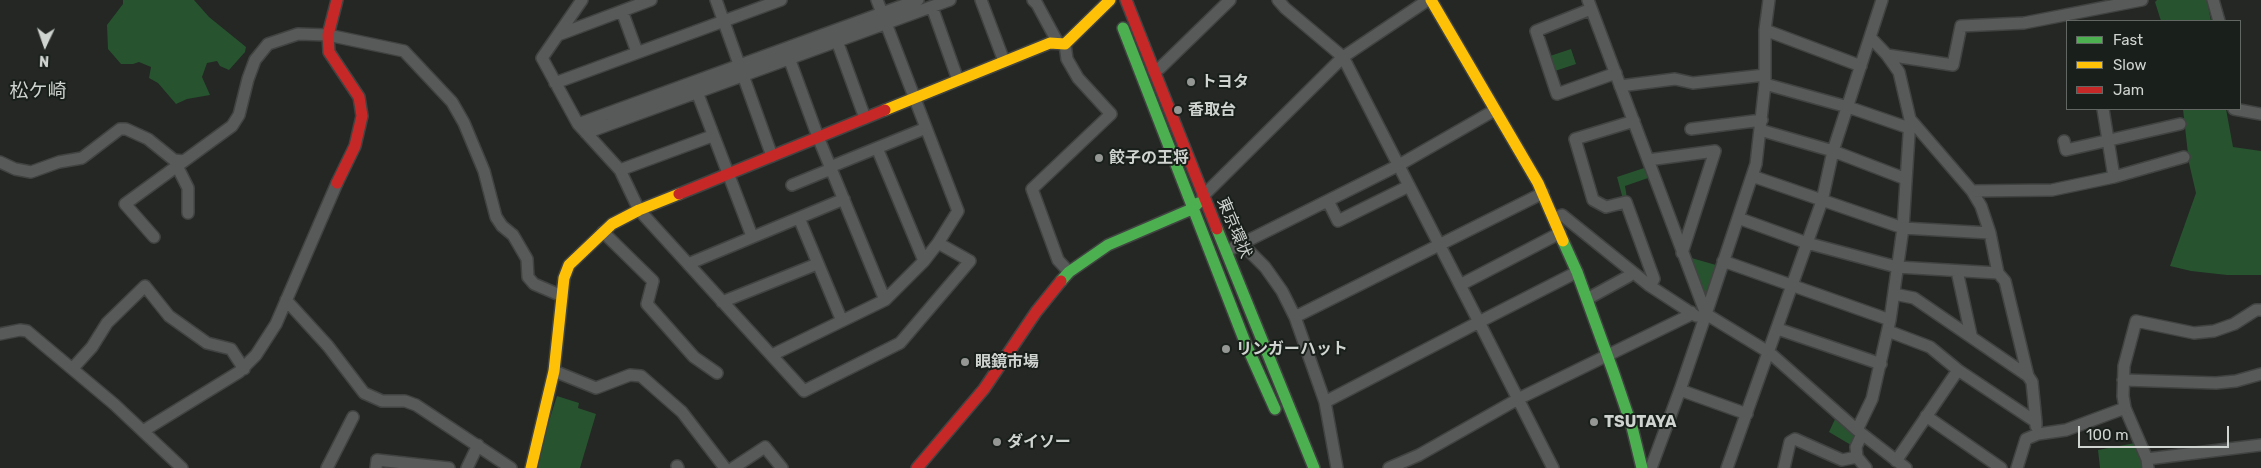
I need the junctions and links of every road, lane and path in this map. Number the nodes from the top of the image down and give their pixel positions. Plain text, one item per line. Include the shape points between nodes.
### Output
1 (337, 0) edge
2 (582, 0) edge
3 (651, 0) edge
4 (716, 0) edge
5 (781, 0) edge
6 (877, 0) edge
7 (918, 0) edge
8 (950, 0) edge
9 (981, 0) edge
10 (1033, 0) edge
11 (1126, 0) edge
12 (1230, 0) edge
13 (1278, 0) edge
14 (1430, 0) edge
15 (1769, 0) edge
16 (1882, 0) edge
17 (2142, 0) edge
18 (2213, 0) edge
19 (1590, 5) edge
20 (932, 7) junction
21 (1115, 7) edge
22 (622, 11) junction
23 (2087, 16) edge
24 (884, 18) junction
25 (2219, 20) edge
26 (724, 21) junction
27 (1765, 30) junction
28 (328, 35) junction
29 (558, 35) junction
30 (1871, 38) junction
31 (837, 41) junction
32 (1062, 43) junction
33 (637, 52) junction
34 (1887, 55) junction
35 (1343, 57) junction
36 (789, 58) junction
37 (1004, 61) junction
38 (1861, 66) junction
39 (742, 70) junction
40 (1154, 70) junction
41 (1616, 74) junction
42 (1765, 79) junction
43 (958, 80) junction
44 (554, 83) junction
45 (1620, 86) junction
46 (697, 92) junction
47 (914, 98) junction
48 (1848, 107) junction
49 (1495, 110) junction
50 (2103, 110) edge
51 (2239, 110) edge
52 (2261, 114) edge
53 (865, 118) junction
54 (1634, 121) junction
55 (1910, 124) junction
56 (2180, 124) dead end
57 (1761, 125) junction
58 (582, 128) junction
59 (926, 128) junction
60 (1692, 129) dead end
61 (712, 136) junction
62 (818, 137) junction
63 (2064, 141) dead end
64 (2107, 141) junction
65 (877, 148) junction
66 (1833, 151) junction
67 (772, 156) junction
68 (2184, 157) dead end
69 (1648, 160) junction
70 (0, 162) edge
71 (180, 163) junction
72 (1399, 165) junction
73 (831, 168) junction
74 (620, 170) junction
75 (727, 175) junction
76 (1752, 176) junction
77 (2114, 177) junction
78 (1906, 179) junction
79 (338, 183) joint
80 (792, 185) dead end
81 (1409, 186) junction
82 (1972, 191) junction
83 (1543, 193) junction
84 (1203, 196) junction
85 (844, 200) junction
86 (1328, 201) junction
87 (1822, 201) junction
88 (1192, 209) junction
89 (638, 210) junction
90 (188, 214) dead end
91 (799, 218) junction
92 (1738, 218) junction
93 (1554, 219) junction
94 (1903, 228) junction
95 (603, 232) junction
96 (1560, 233) junction
97 (1990, 233) junction
98 (752, 236) junction
99 (154, 237) dead end
100 (1807, 242) junction
101 (938, 243) junction
102 (1242, 244) junction
103 (1440, 244) junction
104 (1227, 251) junction
105 (1682, 252) junction
106 (924, 260) junction
107 (1723, 261) junction
108 (688, 264) junction
109 (817, 264) junction
110 (1897, 267) junction
111 (1957, 271) junction
112 (1069, 272) junction
113 (1577, 272) junction
114 (1632, 272) junction
115 (1998, 273) junction
116 (1460, 284) junction
117 (1793, 285) junction
118 (1650, 286) junction
119 (1894, 294) junction
120 (562, 296) junction
121 (1587, 299) junction
122 (286, 300) junction
123 (885, 300) junction
124 (722, 302) junction
125 (2261, 310) edge
126 (1691, 312) junction
127 (1295, 317) junction
128 (1704, 317) junction
129 (842, 321) junction
130 (1480, 322) junction
131 (1889, 325) junction
132 (1778, 328) junction
133 (0, 334) edge
134 (1971, 335) junction
135 (1770, 353) junction
136 (772, 356) junction
137 (1607, 356) junction
138 (1881, 364) junction
139 (73, 368) junction
140 (244, 368) junction
141 (1958, 370) junction
142 (554, 371) junction
143 (717, 374) dead end
144 (2261, 374) edge
145 (2028, 376) junction
146 (2123, 380) junction
147 (1680, 390) junction
148 (1518, 399) junction
149 (1324, 402) junction
150 (2125, 408) junction
151 (1747, 414) junction
152 (1926, 416) junction
153 (352, 417) dead end
154 (1281, 424) dead end
155 (2037, 428) junction
156 (143, 431) junction
157 (1860, 432) junction
158 (478, 445) junction
159 (2261, 445) edge
160 (1857, 457) junction
161 (1896, 461) junction
162 (2148, 464) edge
163 (721, 467) edge
164 (182, 468) edge
165 (326, 468) edge
166 (376, 468) edge
167 (449, 468) edge
168 (467, 468) edge
169 (511, 468) edge
170 (531, 468) edge
171 (734, 468) edge
172 (782, 468) edge
173 (917, 468) edge
174 (1314, 468) edge
175 (1337, 468) edge
176 (1389, 468) edge
177 (1553, 468) edge
178 (1642, 468) edge
179 (1650, 468) edge
180 (1727, 468) edge
181 (1784, 468) edge
182 (1866, 468) edge
183 (1906, 468) edge
184 (2001, 468) edge
185 (2017, 468) edge

1 - 28 main road
2 - 29 street
3 - 22 street
4 - 26 street
5 - 26 street
6 - 24 street
7 - 24 street
8 - 20 street
9 - 37 street
10 - 32 street
11 - 40 main road, 東京環状
12 - 40 street via 1160,68
13 - 35 street
14 - 35 street
14 - 49 main road
15 - 27 street
16 - 30 street
17 - 23 street
18 - 25 street
19 - 41 street
19 - 41 street via 1536,31 1557,94
20 - 24 street
20 - 43 street
21 - 32 main road
21 - 88 main road, 東京環状
22 - 29 street
22 - 33 street
23 - 34 street via 1961,26 1953,65
24 - 31 street
24 - 39 street
24 - 47 street
26 - 33 street
26 - 39 street
27 - 38 street
27 - 42 street
28 - 71 street via 298,34 268,44 255,60 239,115 232,126
28 - 79 main road via 329,52 359,97 362,116 355,146
28 - 120 street via 404,51 436,84 464,123 484,171 496,217 513,235 527,259 528,277 534,284
29 - 44 street via 542,58
30 - 34 street
30 - 38 street
31 - 36 street
31 - 53 street
32 - 37 main road via 1050,43
32 - 112 street via 1078,78 1111,114 1032,189 1058,260
33 - 44 street
34 - 55 street via 1899,72
35 - 72 street
35 - 84 street
36 - 39 street
36 - 62 street
37 - 43 main road
38 - 48 street
39 - 46 street
39 - 58 street
39 - 67 street
40 - 84 main road, 東京環状
41 - 45 street
42 - 45 street via 1693,83 1675,80
42 - 48 street
42 - 57 street
43 - 47 main road
44 - 58 street
45 - 54 street
46 - 58 street
46 - 61 street
47 - 53 main road
47 - 59 street
48 - 55 street
48 - 66 street
49 - 72 street
49 - 83 main road
50 - 64 street
51 - 52 street
53 - 62 main road
54 - 69 street
54 - 118 street via 1575,139 1593,200 1606,207 1626,202 1654,279
55 - 78 street
55 - 82 street
56 - 64 street
57 - 60 street
57 - 66 street
57 - 76 street
58 - 74 street
59 - 65 street
59 - 101 street via 958,211
61 - 74 street
61 - 75 street
62 - 67 main road
62 - 73 street
63 - 64 street via 2066,150
64 - 77 street
65 - 73 street
65 - 106 street
66 - 78 street
66 - 87 street
67 - 75 main road
68 - 77 street
69 - 105 street
69 - 105 street via 1715,151
70 - 71 street via 31,172 82,158 120,129 126,129 148,138
71 - 90 street via 188,188
71 - 99 street via 125,204
72 - 81 street
72 - 86 street
73 - 80 street
73 - 85 street
74 - 89 street
75 - 89 main road
75 - 98 street
76 - 87 street
76 - 92 street
77 - 82 street via 2052,190
78 - 94 street
79 - 122 street
81 - 86 street via 1338,221
81 - 103 street
82 - 97 street
83 - 93 main road
83 - 103 street
84 - 88 main road
84 - 104 main road, 東京環状
85 - 91 street
85 - 123 street
86 - 102 street
87 - 94 street
87 - 100 street
88 - 112 main road via 1108,245
88 - 154 main road, 東京環状
89 - 95 main road
89 - 108 street
91 - 98 street
91 - 109 street
92 - 100 street
92 - 107 street
93 - 96 main road
93 - 114 street via 1562,215
94 - 97 street
94 - 110 street
95 - 120 main road via 569,265
95 - 143 street via 653,281 647,304 694,357
96 - 113 main road
96 - 116 street
97 - 115 street
98 - 108 street
100 - 110 street
100 - 117 street
101 - 106 street
101 - 136 street via 970,261 900,343 804,391
102 - 104 street
102 - 127 street via 1265,267
103 - 116 street
103 - 127 street
104 - 174 main road, 東京環状
105 - 128 street
106 - 123 street
107 - 117 street
107 - 128 street
108 - 124 street
109 - 124 street
109 - 129 street
110 - 111 street
110 - 119 street
111 - 115 street
111 - 134 street
112 - 173 main road via 1036,312 984,390
113 - 121 main road
113 - 130 street
114 - 118 street
114 - 121 street
115 - 145 street via 2005,281
116 - 130 street
117 - 131 street
117 - 132 street
118 - 126 street
119 - 131 street
119 - 134 street via 1914,298
120 - 142 main road
121 - 137 main road
122 - 140 street via 268,338
122 - 158 street via 328,346 364,393 382,402 405,401 416,405
123 - 129 street
124 - 136 street
125 - 146 street via 2214,331 2194,333 2136,321
126 - 128 street
126 - 137 street
127 - 149 street
128 - 135 street
128 - 147 street
129 - 136 street
130 - 148 street
130 - 149 street
131 - 138 street
131 - 141 street via 1930,347
132 - 135 street
132 - 138 street
133 - 139 street via 27,331
134 - 145 street
135 - 151 street
135 - 157 street
137 - 148 street
137 - 178 main road via 1632,427
138 - 157 street
139 - 140 street via 107,323 145,286 169,316 207,343 231,349
139 - 156 street
140 - 156 street
141 - 152 street
141 - 155 street
142 - 163 street via 596,388 630,375 641,376 682,412
142 - 170 main road
144 - 146 street via 2216,383
145 - 155 street via 2032,382
146 - 150 street
147 - 151 street
147 - 179 street
148 - 176 street via 1419,455
148 - 177 street
149 - 175 street
150 - 155 street via 2066,430
150 - 162 street
151 - 180 street
152 - 161 street
152 - 184 street
153 - 165 street
155 - 185 street via 2026,439
156 - 164 street
157 - 160 street
157 - 161 street
158 - 168 street
158 - 169 street
159 - 162 street
160 - 181 street via 1842,460 1794,439 1790,442
160 - 182 street
161 - 183 street
166 - 167 street via 377,460
171 - 172 street via 764,447

